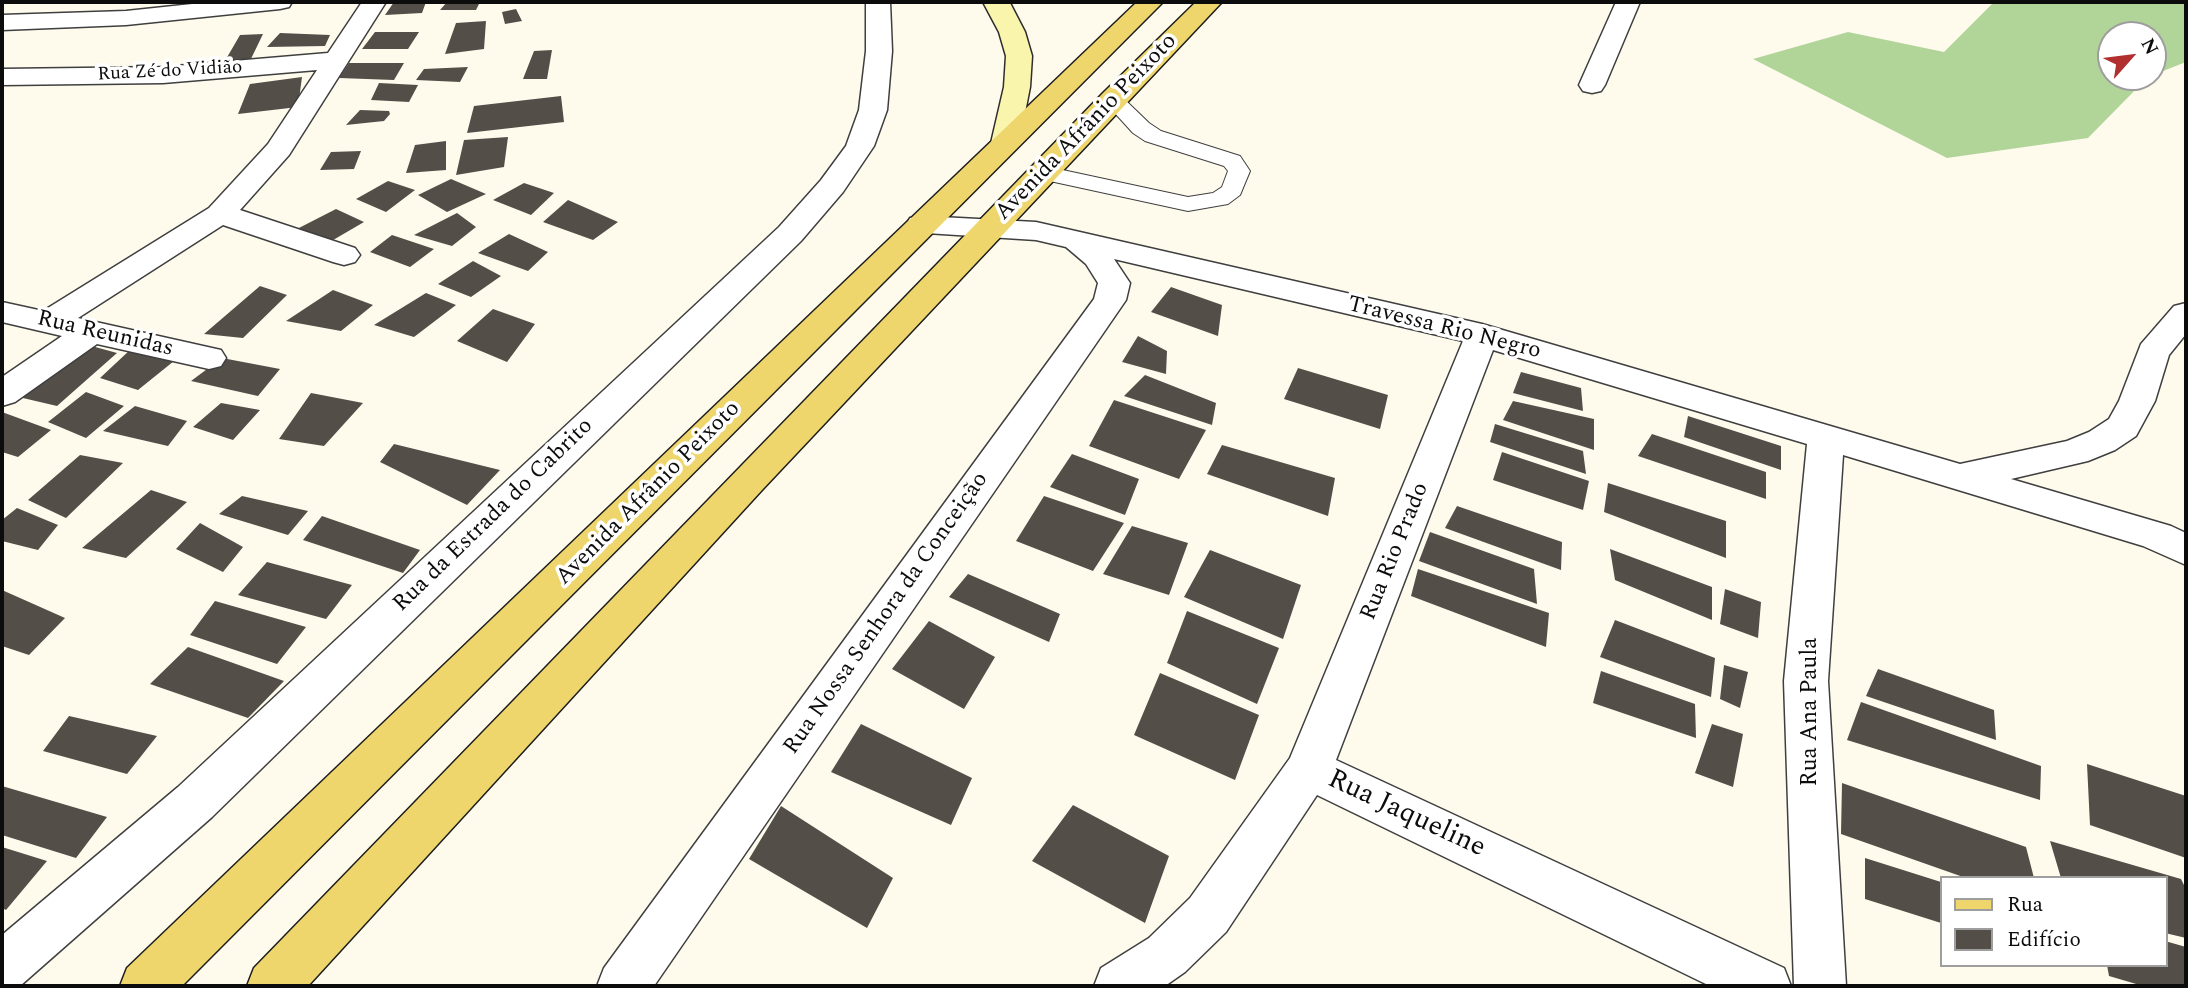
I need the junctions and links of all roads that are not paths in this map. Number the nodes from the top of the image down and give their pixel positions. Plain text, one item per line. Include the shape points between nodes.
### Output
1 (279, 2) edge
2 (374, 2) edge
3 (878, 2) edge
4 (995, 2) edge
5 (1151, 2) edge
6 (1210, 2) edge
7 (1628, 2) edge
8 (2, 23) edge
9 (337, 60) junction
10 (2, 77) edge
11 (1592, 85) dead end
12 (1112, 99) junction
13 (1005, 143) junction
14 (1044, 173) junction
15 (220, 214) junction
16 (921, 225) junction
17 (990, 229) junction
18 (1077, 242) junction
19 (344, 255) dead end
20 (2, 312) edge
21 (2186, 313) edge
22 (50, 321) junction
23 (92, 331) junction
24 (1482, 335) junction
25 (209, 358) dead end
26 (2, 394) edge
27 (1826, 438) junction
28 (1958, 478) junction
29 (2186, 550) edge
30 (1309, 769) junction
31 (2, 968) edge
32 (146, 986) edge
33 (273, 986) edge
34 (623, 986) edge
35 (1120, 986) edge
36 (1765, 986) edge
37 (1820, 986) edge

1 - 8 street via 126,18
2 - 9 street
3 - 31 street, Rua da Estrada do Cabrito via 873,110 860,146 790,234 195,802
4 - 13 main road via 1002,8 1019,56
5 - 13 main road, Avenida Afrânio Peixoto
6 - 12 main road, Avenida Afrânio Peixoto
7 - 11 street
9 - 10 street, Rua Zé do Vidião via 163,75
9 - 15 street via 279,149
12 - 14 main road, Avenida Afrânio Peixoto
12 - 14 lane via 1153,136 1232,161 1238,171 1232,190 1220,200 1188,204
13 - 16 main road, Avenida Afrânio Peixoto
14 - 17 main road, Avenida Afrânio Peixoto
15 - 19 street
15 - 22 street
16 - 17 street, Travessa Rio Negro
16 - 32 main road, Avenida Afrânio Peixoto
17 - 18 street, Travessa Rio Negro via 1036,231
17 - 33 main road, Avenida Afrânio Peixoto
18 - 24 street, Travessa Rio Negro
18 - 34 street, Rua Nossa Senhora da Conceição via 1098,258 1114,284 1110,300
20 - 22 street, Rua Reunidas
21 - 28 street, Travessa Rio Negro via 2153,352 2123,427 2075,452
22 - 23 street, Rua Reunidas
23 - 25 street, Rua Reunidas
23 - 26 street
24 - 27 street, Travessa Rio Negro
24 - 30 street, Rua Rio Prado
27 - 28 street, Travessa Rio Negro
27 - 37 street, Rua Ana Paula via 1806,681
28 - 29 street, Travessa Rio Negro via 2157,536
30 - 35 street, Rua Jaqueline via 1208,915 1167,955
30 - 36 street, Rua Jaqueline

